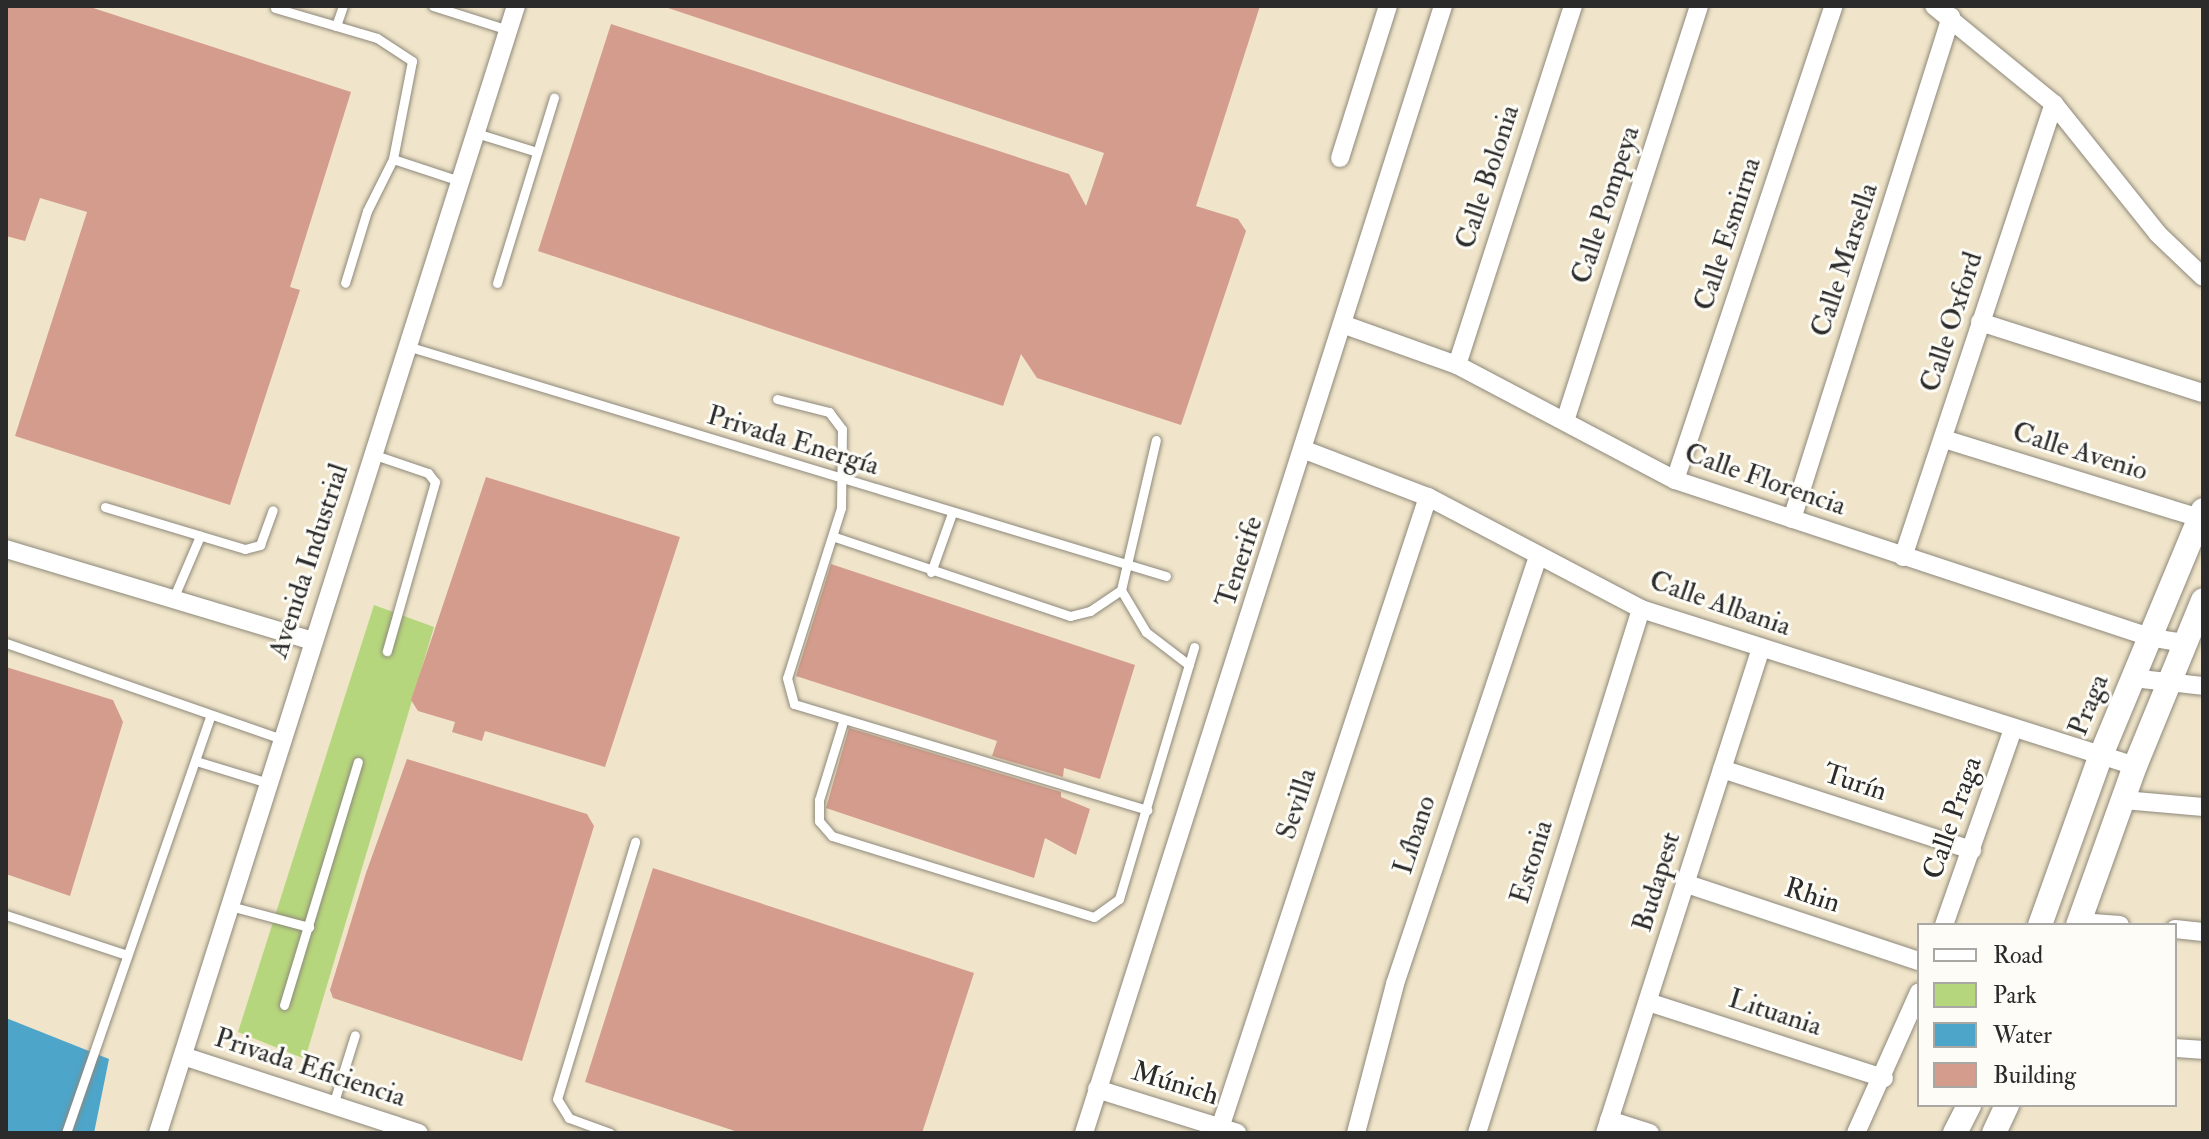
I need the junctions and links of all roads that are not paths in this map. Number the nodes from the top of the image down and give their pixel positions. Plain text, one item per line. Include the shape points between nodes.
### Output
1 (343, 6) edge
2 (433, 6) edge
3 (516, 6) edge
4 (1388, 6) edge
5 (1443, 6) edge
6 (1573, 6) edge
7 (1699, 6) edge
8 (1834, 6) edge
9 (1934, 6) edge
10 (275, 8) edge
11 (1951, 17) junction
12 (336, 26) junction
13 (508, 30) junction
14 (554, 98) dead end
15 (2054, 104) junction
16 (476, 133) junction
17 (537, 152) junction
18 (1340, 158) dead end
19 (393, 159) junction
20 (460, 181) junction
21 (2203, 277) edge
22 (345, 283) dead end
23 (497, 283) dead end
24 (1980, 322) junction
25 (1345, 325) junction
26 (407, 346) junction
27 (1457, 365) junction
28 (2203, 393) edge
29 (777, 399) dead end
30 (1565, 421) junction
31 (1944, 439) junction
32 (1156, 440) dead end
33 (1305, 450) junction
34 (372, 454) junction
35 (841, 478) junction
36 (1675, 480) junction
37 (1428, 497) junction
38 (105, 507) dead end
39 (273, 510) dead end
40 (952, 513) junction
41 (2201, 514) edge
42 (1792, 519) junction
43 (200, 536) junction
44 (835, 537) junction
45 (6, 549) edge
46 (1903, 557) junction
47 (1537, 559) junction
48 (1128, 565) junction
49 (931, 572) junction
50 (1166, 576) dead end
51 (1121, 590) junction
52 (173, 599) junction
53 (2203, 600) edge
54 (1641, 609) junction
55 (2149, 637) junction
56 (312, 641) junction
57 (6, 643) edge
58 (2183, 643) junction
59 (1194, 647) dead end
60 (1761, 648) junction
61 (387, 651) dead end
62 (1189, 665) junction
63 (2133, 678) junction
64 (2169, 684) junction
65 (2203, 686) edge
66 (211, 715) junction
67 (843, 722) junction
68 (2013, 729) junction
69 (282, 739) junction
70 (2101, 755) junction
71 (196, 761) junction
72 (358, 762) dead end
73 (2135, 766) junction
74 (1722, 769) junction
75 (268, 783) junction
76 (2124, 800) junction
77 (2203, 807) edge
78 (1147, 810) junction
79 (635, 842) dead end
80 (1972, 850) junction
81 (1687, 884) junction
82 (230, 906) junction
83 (6, 915) edge
84 (1945, 923) edge
85 (2041, 923) edge
86 (2078, 923) edge
87 (309, 927) junction
88 (2177, 929) edge
89 (2203, 932) edge
90 (127, 955) junction
91 (1917, 960) edge
92 (1917, 997) edge
93 (1648, 1002) junction
94 (284, 1005) dead end
95 (355, 1035) dead end
96 (2177, 1048) edge
97 (2203, 1050) edge
98 (183, 1056) junction
99 (1884, 1078) junction
100 (1097, 1089) junction
101 (333, 1105) junction
102 (1968, 1107) edge
103 (2006, 1107) edge
104 (1607, 1126) edge
105 (1229, 1130) edge
106 (66, 1133) edge
107 (158, 1133) edge
108 (419, 1133) edge
109 (610, 1133) edge
110 (1084, 1133) edge
111 (1356, 1133) edge
112 (1477, 1133) edge
113 (1650, 1133) edge
114 (1856, 1133) edge
115 (1955, 1133) edge
116 (1994, 1133) edge

1 - 12 lane
2 - 13 lane
3 - 13 street, Avenida Industrial
4 - 18 street
5 - 25 street, Tenerife
6 - 27 street, Calle Bolonia
7 - 30 street, Calle Pompeya
8 - 36 street, Calle Esmirna
9 - 11 street
10 - 12 lane
11 - 15 street
11 - 42 street, Calle Marsella
12 - 19 lane via 396,46 412,61
13 - 16 street, Avenida Industrial
14 - 17 lane
15 - 21 street via 2158,234
15 - 24 street, Calle Oxford
16 - 17 lane
16 - 20 street, Avenida Industrial
17 - 23 lane
19 - 20 lane
19 - 22 lane via 367,211
20 - 26 street, Avenida Industrial
24 - 28 street
24 - 31 street, Calle Oxford
25 - 27 street, Calle Florencia
25 - 33 street, Tenerife
26 - 34 street, Avenida Industrial
26 - 35 lane, Privada Energía
27 - 30 street, Calle Florencia
29 - 35 lane via 829,412 842,423
30 - 36 street, Calle Florencia
31 - 41 street, Calle Avenio
31 - 46 street, Calle Oxford
32 - 48 lane
33 - 37 street, Calle Albania
33 - 100 street, Tenerife
34 - 56 street, Avenida Industrial
34 - 61 lane via 428,473 435,482
35 - 40 lane, Privada Energía
35 - 44 lane
36 - 42 street, Calle Florencia
37 - 47 street, Calle Albania
37 - 105 street, Sevilla
38 - 43 lane
39 - 43 lane via 255,548
40 - 48 lane, Privada Energía
40 - 49 lane
41 - 55 street, Praga
42 - 46 street, Calle Florencia
43 - 52 lane
44 - 49 lane
44 - 67 lane via 787,678 794,704
45 - 52 street
46 - 55 street, Calle Florencia
47 - 54 street, Calle Albania
47 - 111 street, Líbano via 1395,984
48 - 50 lane, Privada Energía
48 - 51 lane
49 - 51 lane via 1070,616 1090,611
51 - 62 lane via 1146,632
52 - 56 street
53 - 58 street
54 - 60 street, Calle Albania
54 - 112 street, Estonia
55 - 58 street, Calle Florencia
55 - 63 street, Praga
56 - 69 street, Avenida Industrial
57 - 66 lane
58 - 64 street
59 - 62 lane
60 - 68 street, Calle Albania
60 - 74 street, Budapest
62 - 78 lane
63 - 64 street
63 - 70 street, Praga
64 - 65 street
64 - 73 street
66 - 69 lane
66 - 71 lane
67 - 78 lane
67 - 78 lane via 819,800 819,821 832,836 1094,917 1119,899
68 - 70 street, Calle Albania
68 - 80 street, Calle Praga
69 - 75 street, Avenida Industrial
70 - 73 street, Calle Albania
70 - 85 street, Praga
71 - 75 lane
71 - 90 lane
72 - 87 lane
73 - 76 street
74 - 80 street, Turín
74 - 81 street, Budapest
75 - 82 street, Avenida Industrial
76 - 77 street
76 - 86 street
79 - 109 lane via 557,1099 569,1118
80 - 84 street, Calle Praga
81 - 91 street, Rhin
81 - 93 street, Budapest
82 - 87 lane
82 - 98 street, Avenida Industrial
83 - 90 lane
87 - 94 lane
88 - 89 street
90 - 106 lane
92 - 99 street
93 - 99 street, Lituania
93 - 104 street, Budapest
95 - 101 lane
96 - 97 street
98 - 101 street, Privada Eficiencia
98 - 107 street, Avenida Industrial
99 - 114 street
100 - 105 street, Múnich
100 - 110 street, Tenerife
101 - 108 street, Privada Eficiencia
102 - 115 street
103 - 116 street
104 - 113 street

